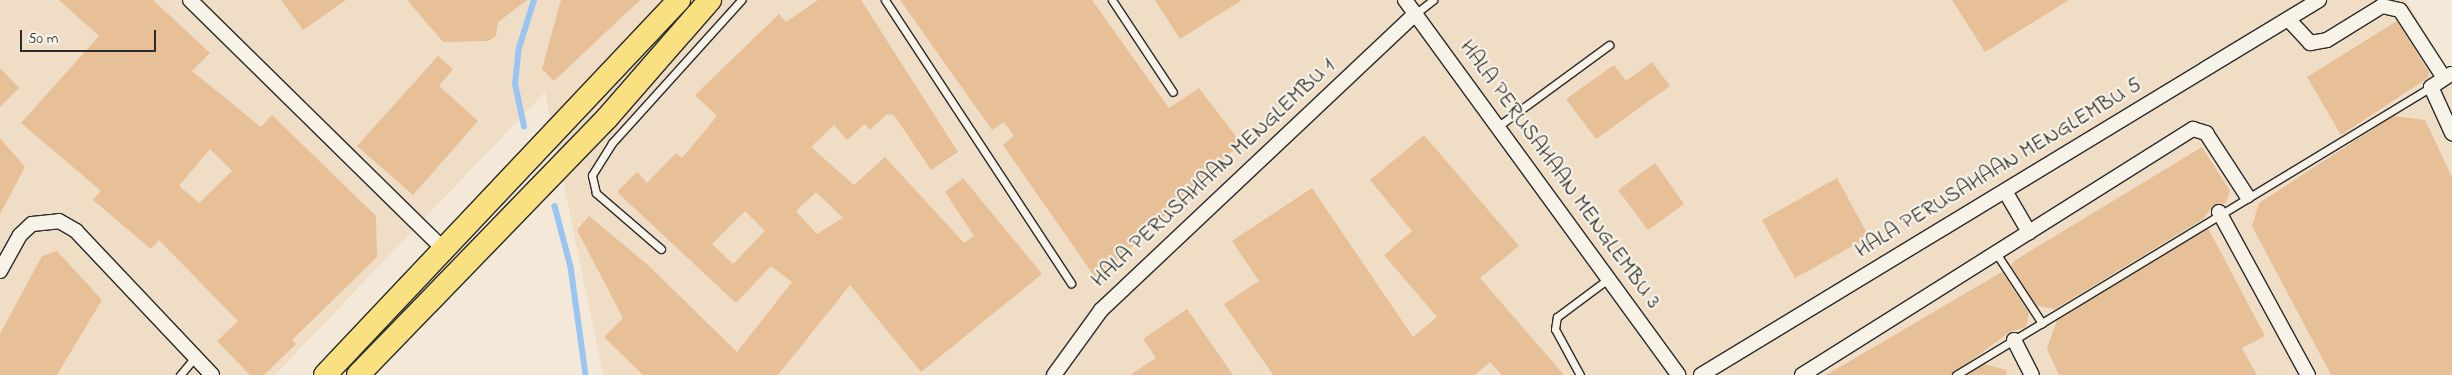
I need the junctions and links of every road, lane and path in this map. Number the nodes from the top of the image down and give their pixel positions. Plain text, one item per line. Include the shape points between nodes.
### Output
1 (190, 0) edge
2 (679, 0) edge
3 (710, 0) edge
4 (741, 0) edge
5 (885, 0) edge
6 (1112, 0) edge
7 (1405, 0) edge
8 (1433, 0) edge
9 (2318, 0) edge
10 (1415, 14) junction
11 (2288, 19) junction
12 (1609, 45) dead end
13 (2448, 76) edge
14 (2431, 87) junction
15 (1173, 92) dead end
16 (1497, 126) junction
17 (2452, 133) edge
18 (2005, 191) junction
19 (2247, 196) junction
20 (2219, 212) junction
21 (2029, 232) junction
22 (441, 248) junction
23 (660, 249) dead end
24 (1996, 253) junction
25 (0, 271) edge
26 (1608, 279) junction
27 (1071, 283) dead end
28 (2042, 323) junction
29 (2014, 340) junction
30 (195, 357) junction
31 (359, 374) edge
32 (180, 375) edge
33 (212, 375) edge
34 (325, 375) edge
35 (1054, 375) edge
36 (1580, 375) edge
37 (1678, 375) edge
38 (1701, 375) edge
39 (1802, 375) edge
40 (1956, 375) edge
41 (2032, 375) edge
42 (2308, 375) edge

1 - 22 street
2 - 22 main road
3 - 31 main road via 608,118
4 - 23 lane via 612,143 592,176 596,193
5 - 27 lane
6 - 15 lane
7 - 10 street, HALA PERUSAHAAN MENGLEMBU 3
8 - 10 lane
9 - 11 street, HALA PERUSAHAAN MENGLEMBU 5
10 - 16 street, HALA PERUSAHAAN MENGLEMBU 3
10 - 35 street, HALA PERUSAHAAN MENGLEMBU 1 via 1101,310
11 - 13 street via 2310,43 2328,40 2382,6 2400,10
11 - 18 street, HALA PERUSAHAAN MENGLEMBU 5
12 - 16 lane
13 - 14 street
14 - 17 street
14 - 19 lane
16 - 26 street, HALA PERUSAHAAN MENGLEMBU 3
18 - 21 street
18 - 38 street, HALA PERUSAHAAN MENGLEMBU 5
19 - 20 lane
19 - 21 street via 2206,133 2194,129
20 - 28 lane
20 - 42 street
21 - 24 street
22 - 34 main road
24 - 28 lane
24 - 39 street
25 - 30 street via 20,235 32,224 60,221 76,232
26 - 36 lane via 1557,316 1555,329
26 - 37 street, HALA PERUSAHAAN MENGLEMBU 3
28 - 29 lane
29 - 40 lane
29 - 41 street
30 - 32 lane
30 - 33 street

